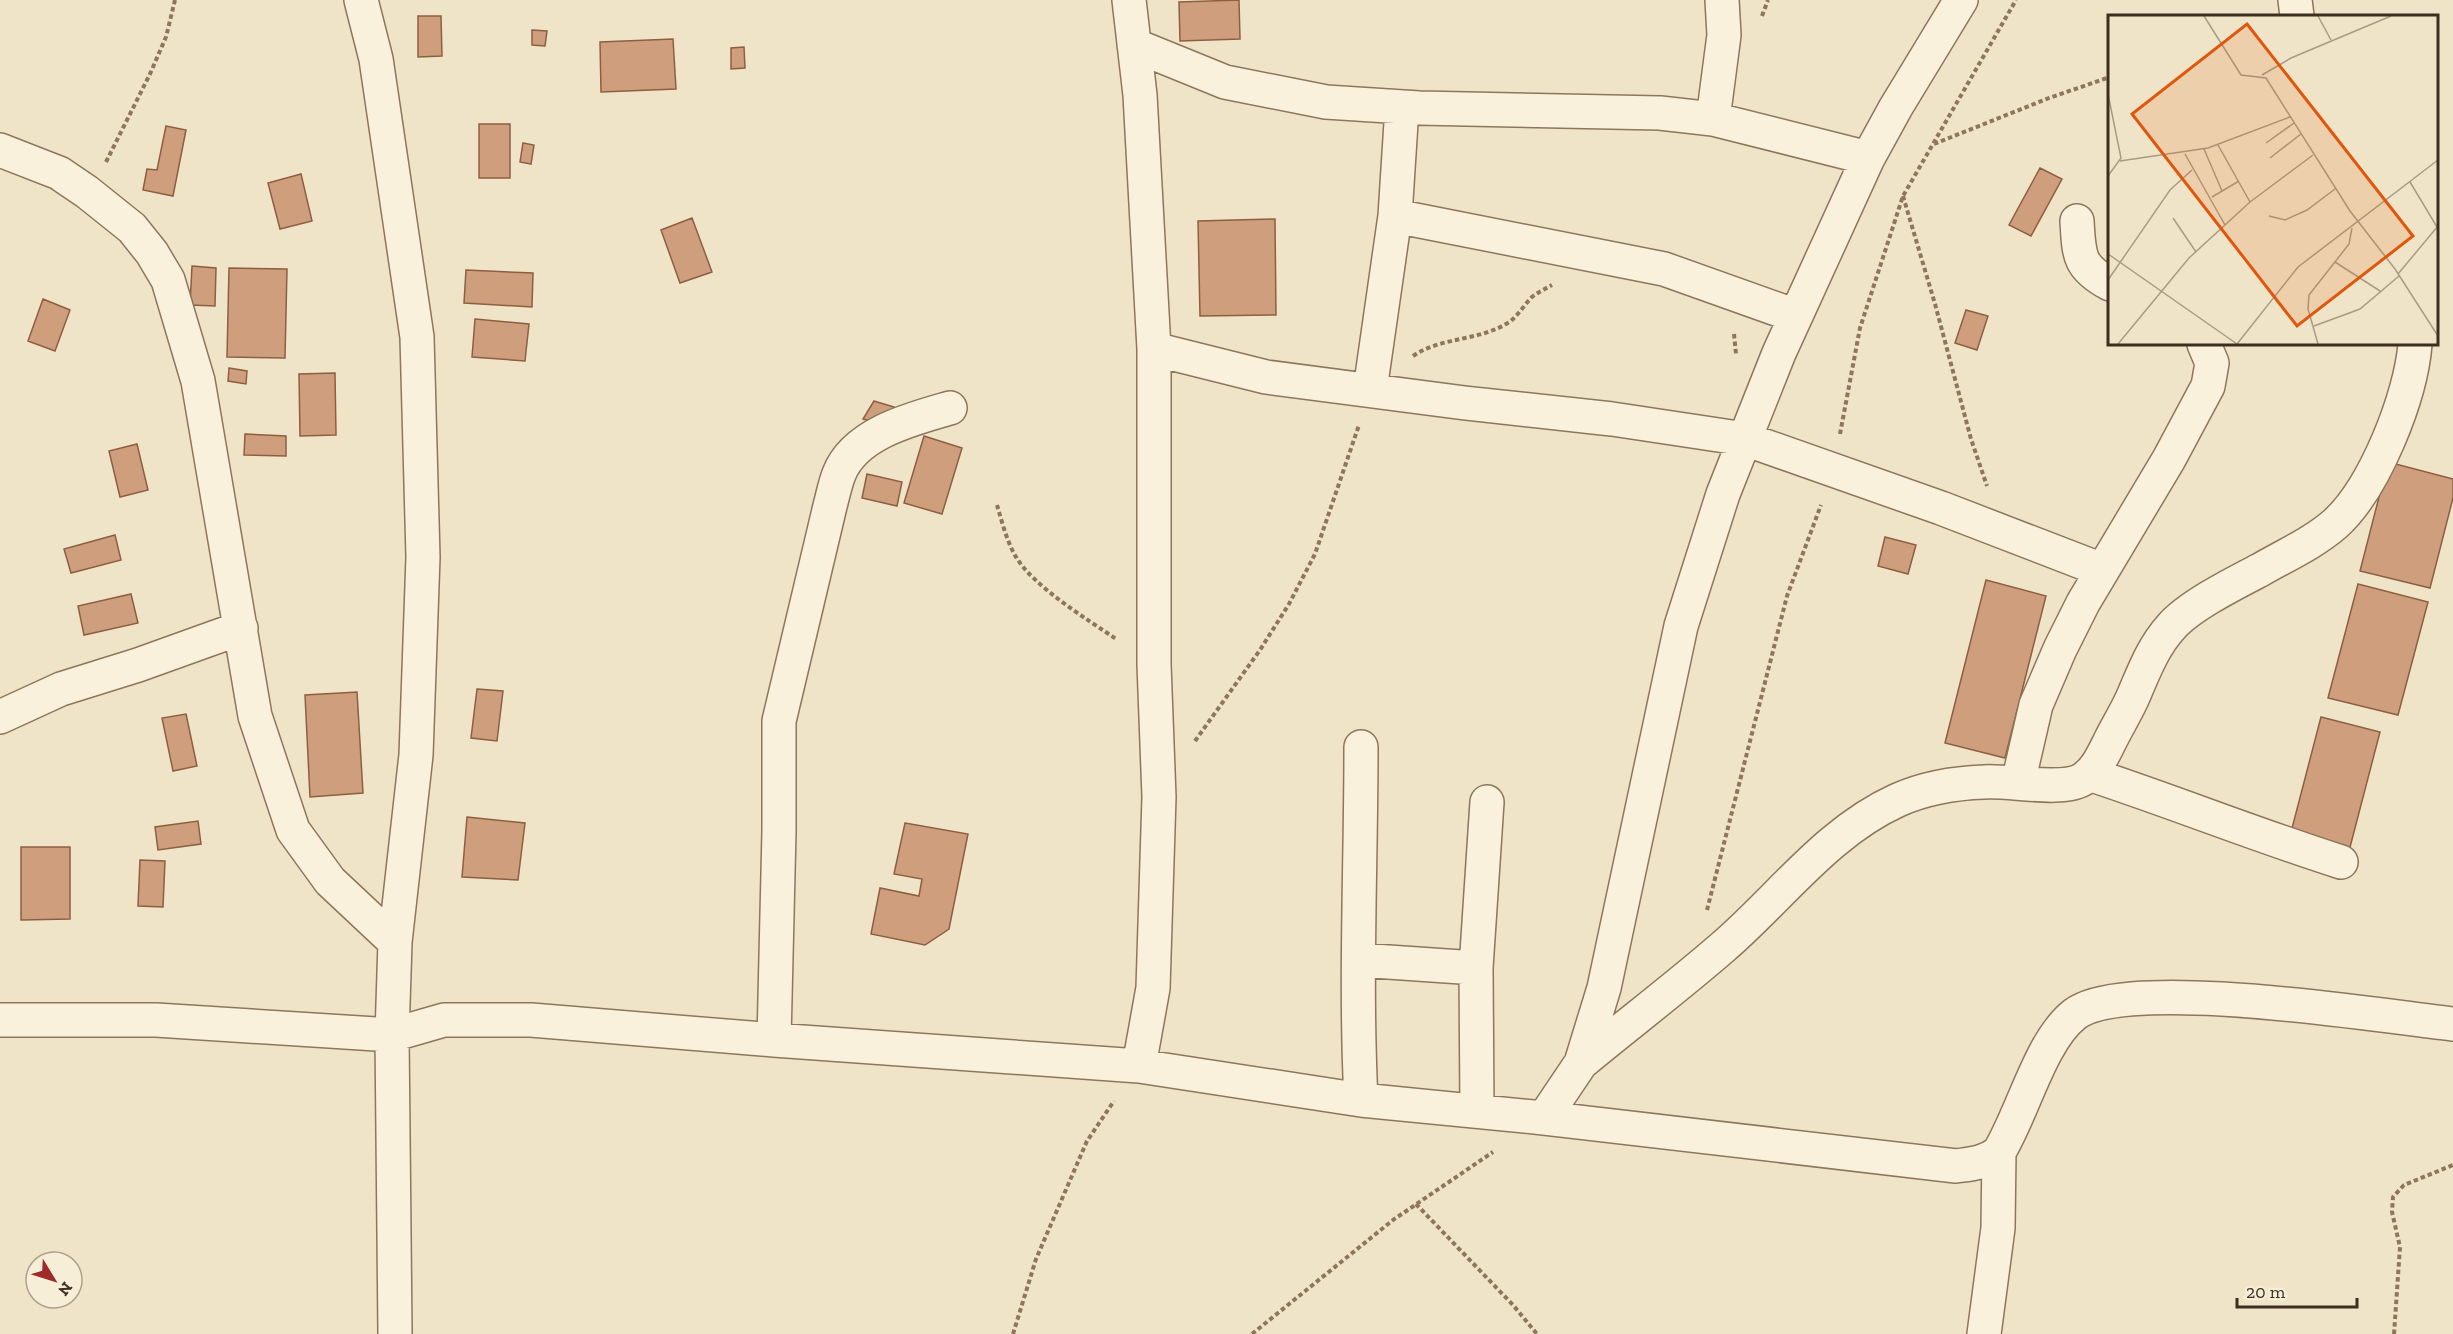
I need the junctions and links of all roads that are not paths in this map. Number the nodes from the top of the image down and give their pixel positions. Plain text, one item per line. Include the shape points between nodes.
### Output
1 (361, 0) edge
2 (1129, 0) edge
3 (1722, 0) edge
4 (1961, 0) edge
5 (2295, 0) edge
6 (2297, 15) edge
7 (1134, 45) junction
8 (1402, 107) junction
9 (1713, 119) junction
10 (0, 150) edge
11 (1868, 158) junction
12 (1395, 216) junction
13 (2077, 221) dead end
14 (2108, 283) edge
15 (1796, 316) junction
16 (2204, 345) edge
17 (2415, 345) edge
18 (1154, 349) junction
19 (1370, 390) junction
20 (950, 408) dead end
21 (1745, 440) junction
22 (2102, 570) junction
23 (241, 628) junction
24 (0, 717) edge
25 (1361, 747) dead end
26 (2089, 774) junction
27 (2018, 783) junction
28 (1487, 802) dead end
29 (2341, 862) dead end
30 (395, 942) junction
31 (1359, 960) junction
32 (1476, 968) junction
33 (0, 1020) edge
34 (2453, 1024) edge
35 (392, 1035) junction
36 (774, 1040) junction
37 (1581, 1063) junction
38 (1139, 1066) junction
39 (1361, 1100) junction
40 (1477, 1111) junction
41 (1544, 1118) junction
42 (1999, 1152) junction
43 (395, 1334) edge
44 (1984, 1334) edge

1 - 30 street via 376,59 417,337 423,557 416,755
2 - 7 street
3 - 9 street via 1724,35
4 - 11 street
5 - 6 street
7 - 8 street via 1225,82 1326,102
7 - 18 street
8 - 9 street via 1660,113
8 - 12 street
9 - 11 street
10 - 23 street via 59,173 87,192 132,228 168,280 198,381
11 - 15 street
12 - 15 street via 1664,269
12 - 19 street
13 - 14 street via 2084,266
15 - 21 street
16 - 22 street via 2212,363 2208,386
17 - 26 street via 2398,416 2362,493 2334,525 2310,543 2246,577 2172,624
18 - 19 street via 1266,377
18 - 38 street via 1154,664 1159,797 1153,988
19 - 21 street via 1612,419
20 - 36 street via 898,423 861,446 839,472 779,721
21 - 22 street
21 - 37 street via 1723,494 1681,626 1604,988
22 - 27 street via 2060,649 2036,705
23 - 24 street via 61,689
23 - 30 street via 255,716 293,830 330,881
25 - 31 street
26 - 27 street via 2072,785
26 - 29 street
27 - 37 street via 1985,782 1922,790 1878,810 1850,828 1724,946
28 - 32 street
30 - 35 street
31 - 32 street
31 - 39 street
32 - 40 street
33 - 35 street via 156,1020
34 - 42 street via 2177,997 2120,999 2092,1005 2063,1026 2047,1050
35 - 36 street via 444,1020 531,1020
35 - 43 street
36 - 38 street
37 - 41 street
38 - 39 street
39 - 40 street
40 - 41 street
41 - 42 street via 1956,1166 1974,1164
42 - 44 street via 1998,1228

